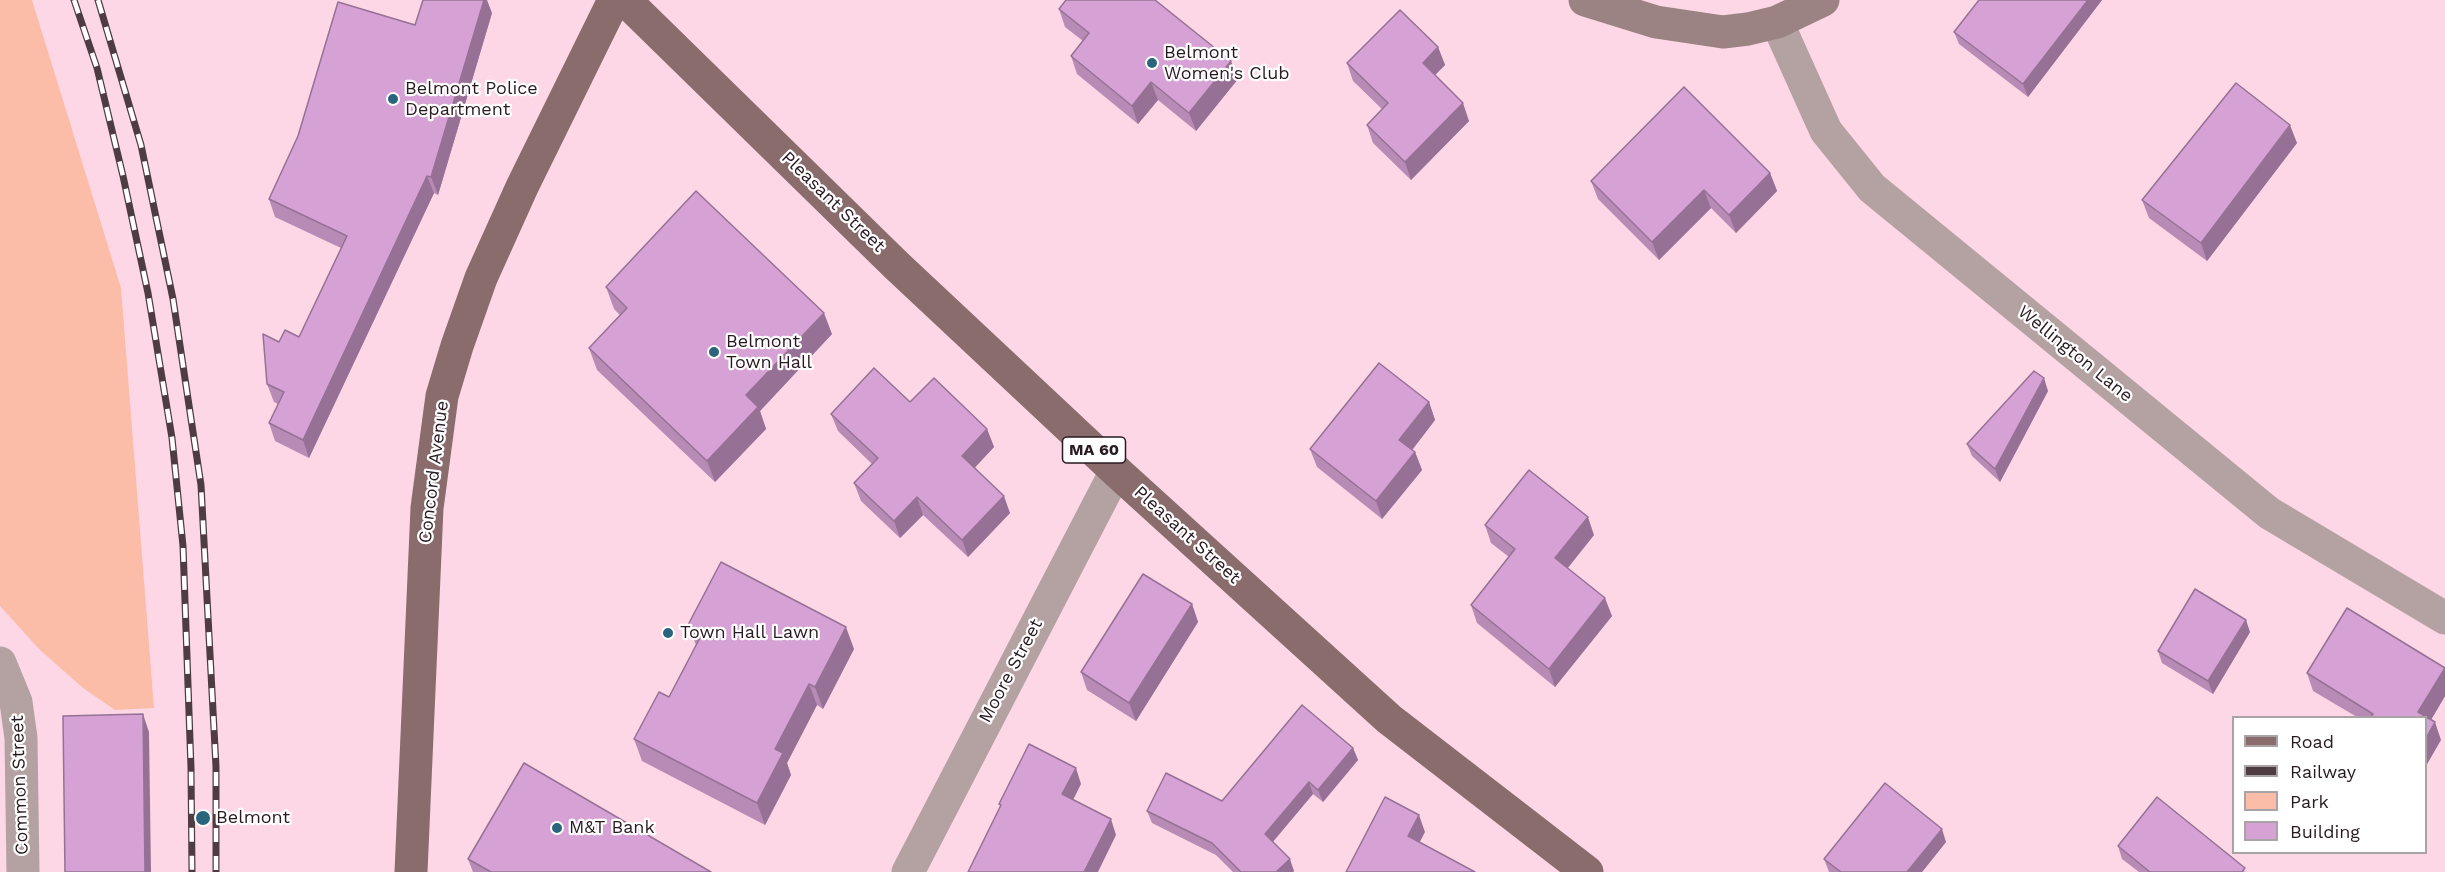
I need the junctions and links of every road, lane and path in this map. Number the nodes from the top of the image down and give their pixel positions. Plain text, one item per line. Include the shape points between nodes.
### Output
1 (614, 0) edge
2 (625, 0) edge
3 (1585, 0) edge
4 (1823, 0) edge
5 (1777, 22) junction
6 (1116, 471) junction
7 (2445, 618) edge
8 (1, 665) edge
9 (22, 872) edge
10 (411, 872) edge
11 (908, 872) edge
12 (1587, 872) edge

1 - 10 main road, Concord Avenue via 481,278 442,396 427,508
2 - 6 main road, Pleasant Street / MA 60
3 - 5 main road via 1692,29 1723,32
4 - 5 main road
5 - 7 street, Wellington Lane via 1826,131 1872,188 2269,513
6 - 11 street, Moore Street
6 - 12 main road, Pleasant Street / MA 60 via 1389,719
8 - 9 street, Common Street via 16,702 21,738

